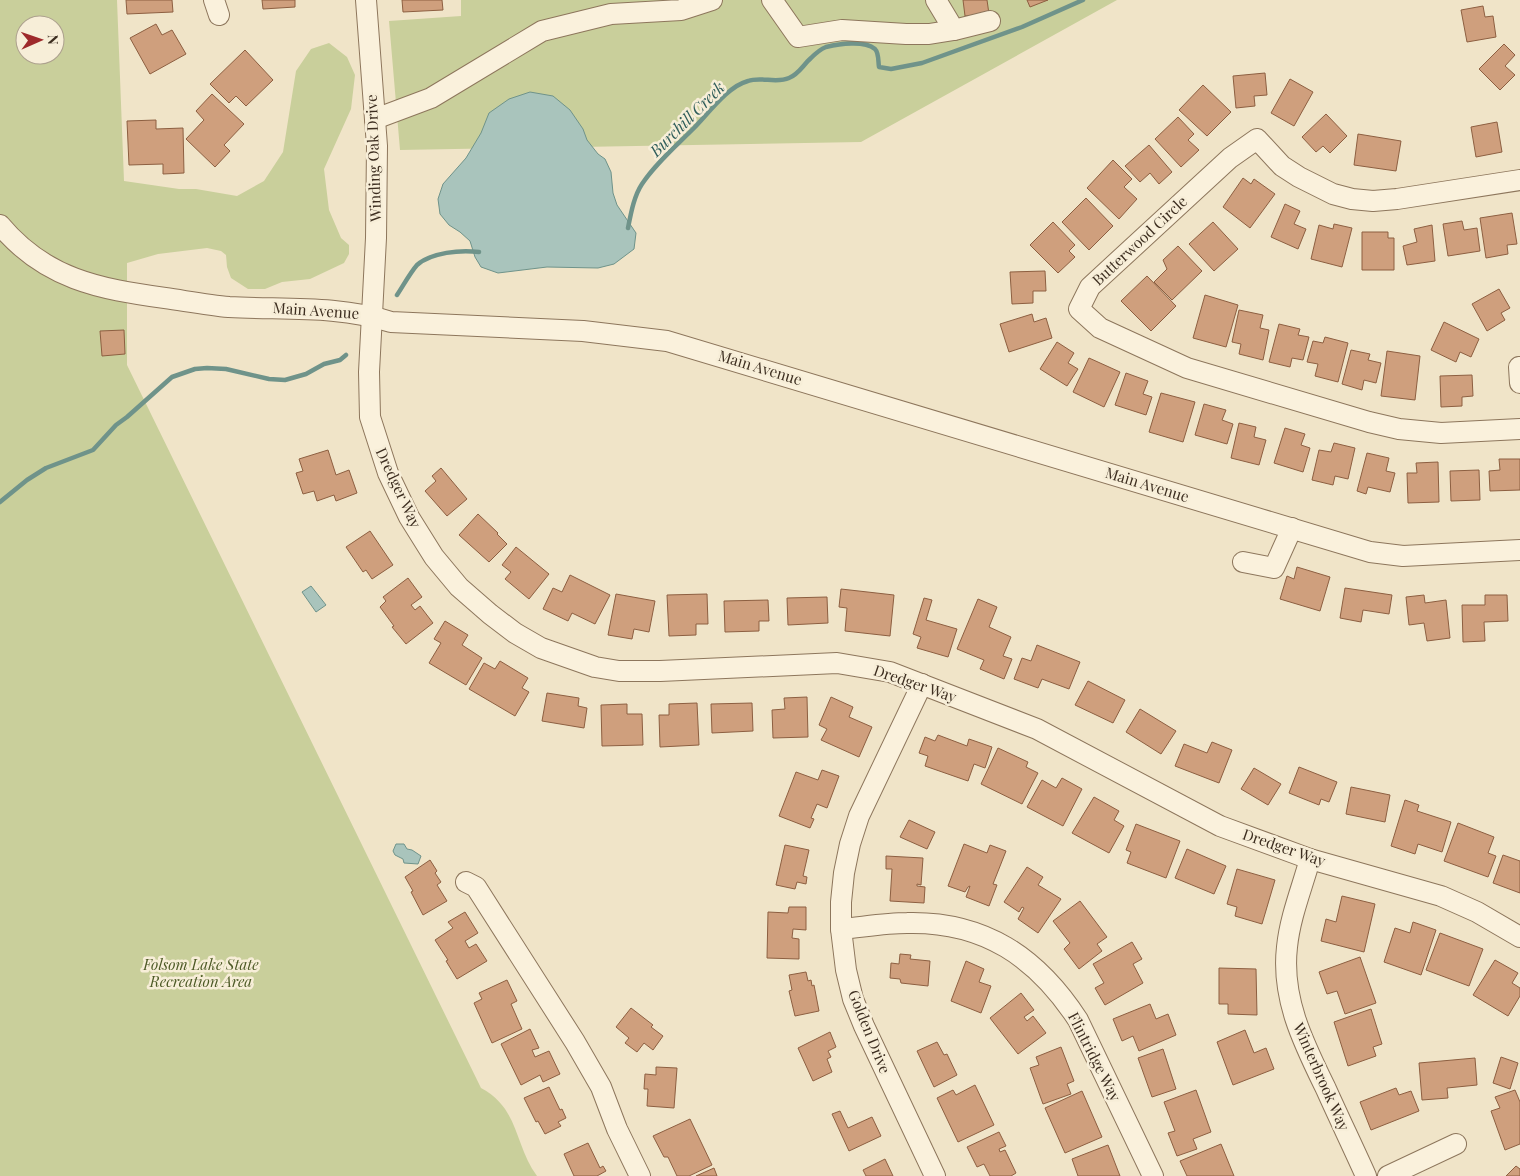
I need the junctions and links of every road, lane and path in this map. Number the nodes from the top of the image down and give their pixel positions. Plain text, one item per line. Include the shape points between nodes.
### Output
1 (366, 0) edge
2 (712, 0) edge
3 (772, 0) edge
4 (936, 0) edge
5 (990, 21) dead end
6 (954, 30) junction
7 (375, 119) junction
8 (1520, 180) edge
9 (0, 225) edge
10 (372, 316) junction
11 (1519, 367) edge
12 (1520, 383) edge
13 (1520, 429) edge
14 (1292, 528) junction
15 (1520, 550) edge
16 (1243, 562) dead end
17 (922, 684) junction
18 (1310, 859) junction
19 (466, 882) dead end
20 (842, 929) junction
21 (1520, 937) edge
22 (1456, 1144) dead end
23 (640, 1176) edge
24 (935, 1176) edge
25 (1153, 1176) edge
26 (1366, 1176) edge
27 (1388, 1176) edge

1 - 7 street, Winding Oak Drive
2 - 7 street via 681,10 611,14 542,32 431,98
3 - 6 street via 798,37 842,30 906,34
4 - 6 street
5 - 6 street
7 - 10 street, Winding Oak Drive via 376,238
8 - 13 street, Butterwood Circle via 1397,199 1352,199 1299,177 1282,166 1257,139 1230,158 1090,287 1079,309 1100,328 1187,368 1369,422 1440,433
9 - 10 street, Main Avenue via 20,246 53,269 74,280 117,291 228,307 343,311
10 - 14 street, Main Avenue via 391,322 583,331 668,341
10 - 17 street, Dredger Way via 370,417 388,473 409,517 434,557 459,587 515,633 541,648 595,667 619,671 837,663 890,672
11 - 12 street
14 - 15 street, Main Avenue via 1370,552 1392,555
14 - 16 street via 1274,568
17 - 18 street, Dredger Way via 1037,729 1220,826
17 - 20 street, Golden Drive via 850,844 841,902
18 - 21 street, Dredger Way via 1442,896
18 - 26 street, Winterbrook Way via 1291,923 1287,949 1290,1001 1302,1038
19 - 23 street via 476,886 570,1034 601,1087
20 - 24 street, Golden Drive via 853,999
20 - 25 street, Flintridge Way via 906,923 957,928 990,939 1027,961 1047,978 1078,1020
22 - 27 street

